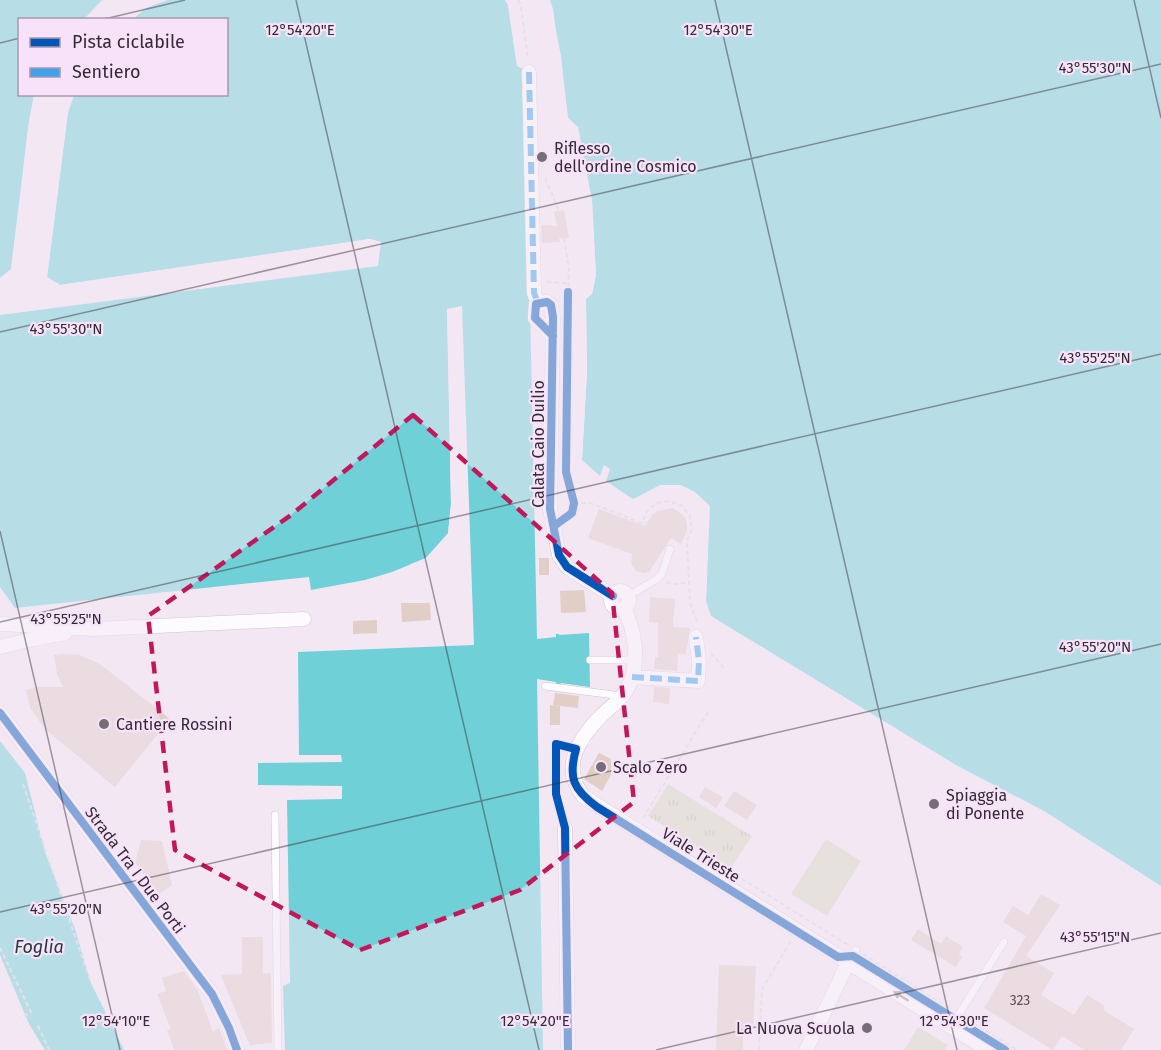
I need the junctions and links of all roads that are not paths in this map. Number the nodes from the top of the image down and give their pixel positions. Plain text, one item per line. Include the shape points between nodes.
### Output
1 (529, 72) road end
2 (670, 549) dead end
3 (626, 602) junction
4 (304, 619) dead end
5 (0, 624) edge
6 (94, 629) junction
7 (696, 637) dead end
8 (0, 647) edge
9 (590, 660) dead end
10 (635, 660) junction
11 (633, 677) junction
12 (544, 686) dead end
13 (622, 696) junction
14 (0, 713) edge
15 (275, 815) dead end
16 (565, 828) dead end
17 (1004, 942) dead end
18 (853, 956) junction
19 (955, 1020) junction
20 (237, 1050) edge
21 (278, 1050) edge
22 (568, 1050) edge
23 (806, 1050) edge
24 (988, 1050) edge

1 - 3 street, Calata Caio Duilio via 534,292 538,303 547,302 553,312 550,509 559,555 567,567 613,596 620,591
2 - 3 lane via 662,574
3 - 10 street, Viale Trieste
4 - 6 street
5 - 6 street
6 - 8 street
7 - 11 street via 698,681
9 - 10 lane
10 - 11 street, Viale Trieste
11 - 13 street, Viale Trieste
12 - 13 lane
13 - 18 street, Viale Trieste via 586,732 576,749 572,776 584,797
14 - 20 street, Strada Tra I Due Porti via 212,994
15 - 21 lane
16 - 22 street
17 - 19 lane
19 -> 18 street, Viale Trieste
18 - 23 street
19 - 24 street, Viale Trieste

